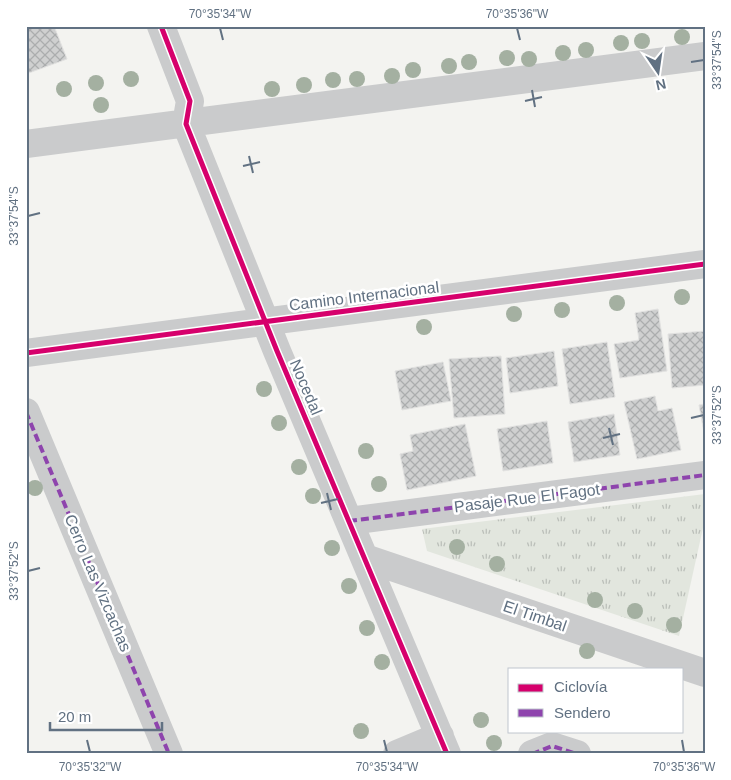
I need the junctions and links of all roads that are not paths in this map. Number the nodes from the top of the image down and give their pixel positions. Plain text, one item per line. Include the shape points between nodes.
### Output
1 (160, 26) edge
2 (705, 56) edge
3 (186, 124) junction
4 (26, 144) edge
5 (705, 264) edge
6 (265, 321) junction
7 (26, 353) edge
8 (26, 412) edge
9 (705, 475) edge
10 (349, 520) junction
11 (365, 558) junction
12 (705, 673) edge
13 (443, 745) edge
14 (169, 754) edge
15 (397, 754) edge
16 (532, 754) edge
17 (577, 754) edge

1 - 3 street via 190,100
2 - 3 street
3 - 4 street
3 - 6 street, Nocedal
5 - 6 street, Camino Internacional
6 - 7 street, Camino Internacional
6 - 10 street, Nocedal
8 - 14 street, Cerro Las Vizcachas
9 - 10 street, Pasaje Rue El Fagot
10 - 11 street, Nocedal
11 - 12 street, El Timbal
11 - 13 street, Nocedal
13 - 15 street
16 - 17 street via 552,746

